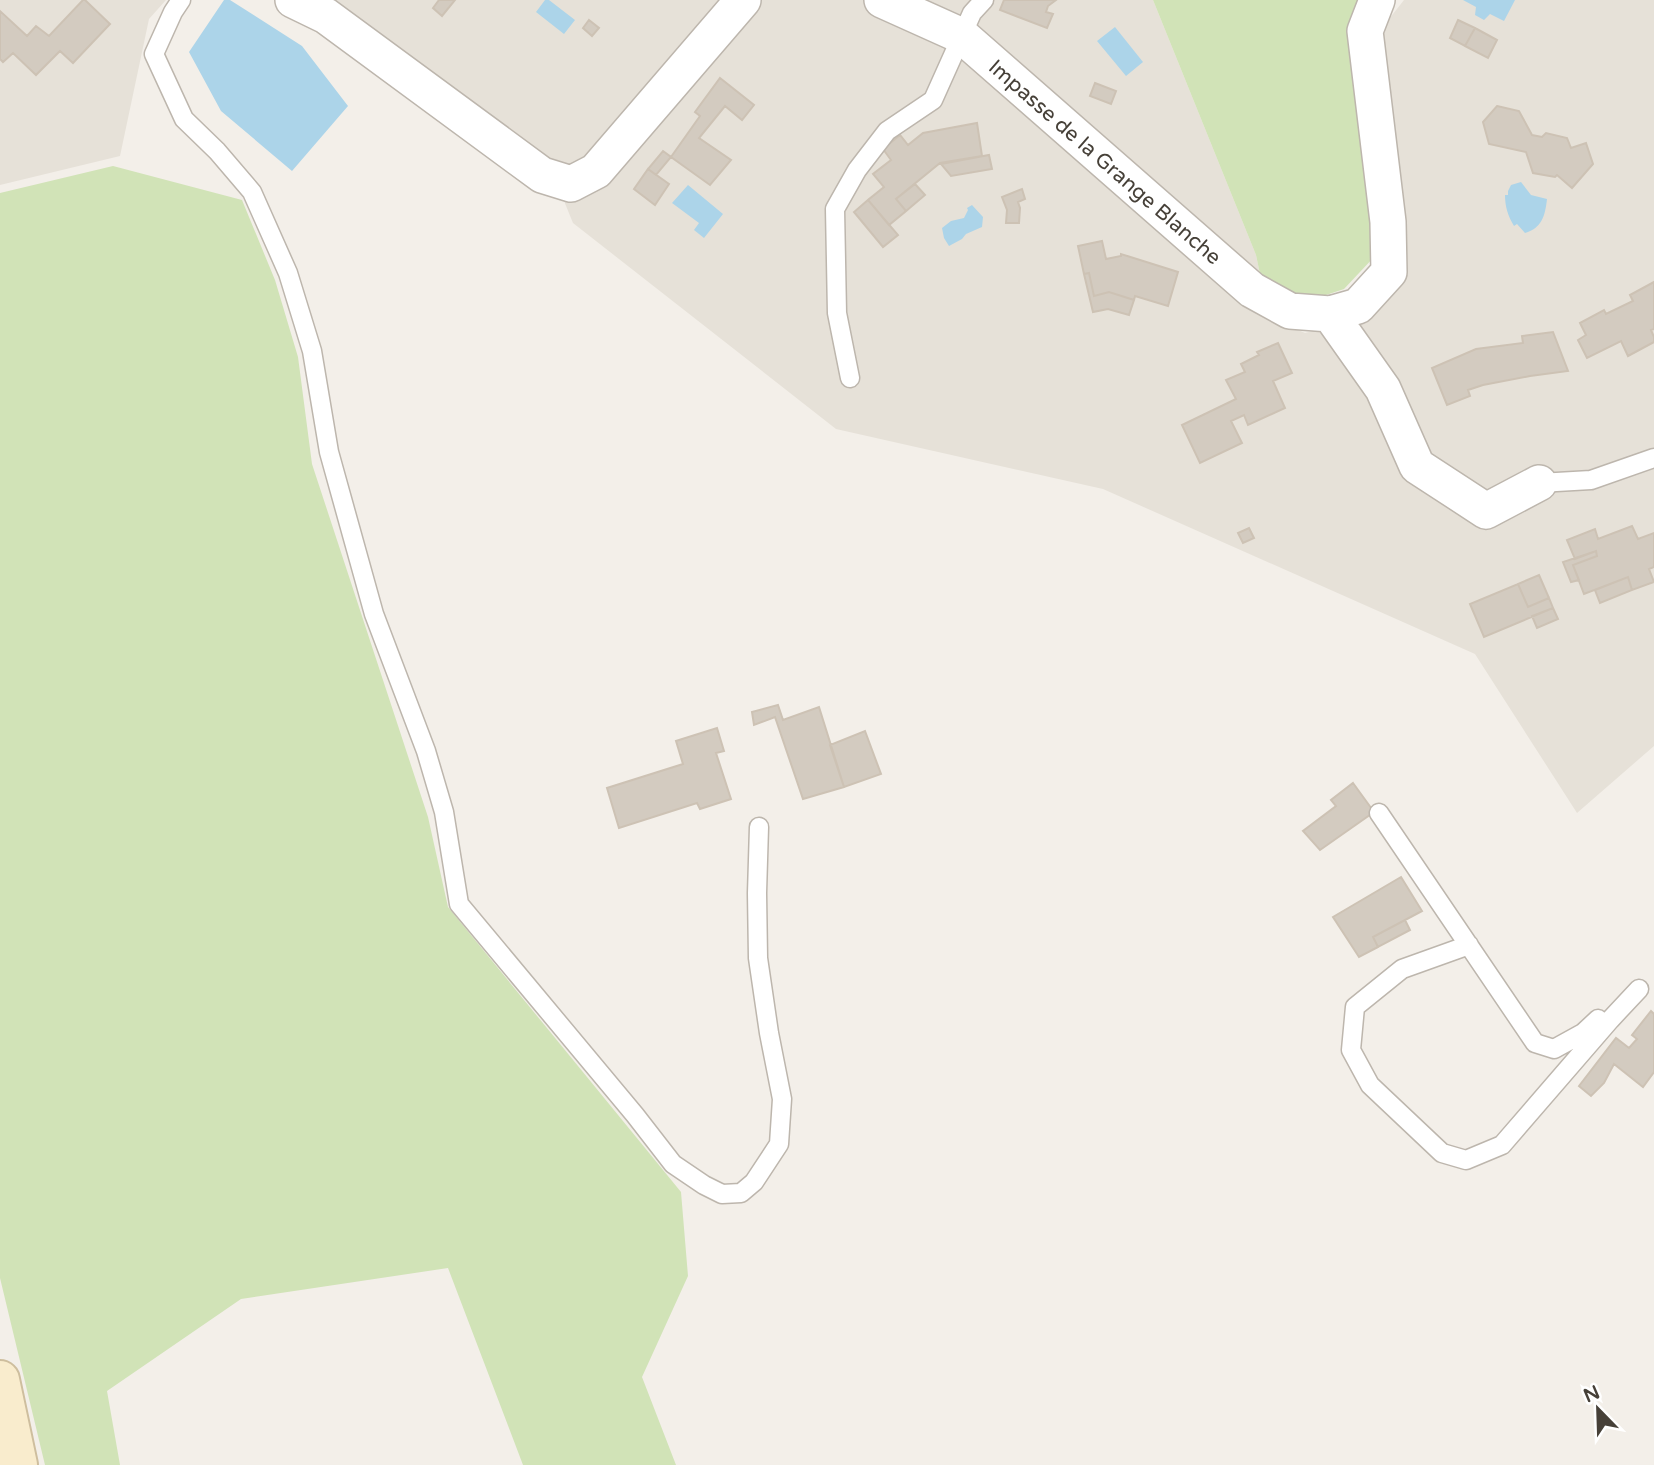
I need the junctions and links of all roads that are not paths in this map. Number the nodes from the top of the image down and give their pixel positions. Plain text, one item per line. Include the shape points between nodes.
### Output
1 (181, 0) edge
2 (293, 0) edge
3 (743, 0) edge
4 (882, 0) edge
5 (984, 0) edge
6 (1377, 0) edge
7 (962, 36) junction
8 (1330, 314) junction
9 (850, 377) dead end
10 (1654, 458) edge
11 (1539, 483) joint
12 (1379, 813) dead end
13 (759, 827) dead end
14 (1469, 945) junction
15 (1646, 991) edge
16 (0, 1380) edge
17 (18, 1465) edge

1 - 13 lane via 154,54 184,119 252,192 288,274 312,351 329,452 374,614 444,812 459,904 673,1164 722,1194 741,1193 754,1182 779,1144 782,1098 758,958
2 - 3 street via 326,16 542,175 571,184 596,170
4 - 7 street, Impasse de la Grange Blanche
5 - 7 lane
6 - 8 street, Impasse de la Grange Blanche via 1365,31 1388,222 1389,272 1357,306
7 - 8 street, Impasse de la Grange Blanche via 1252,290 1290,311
7 - 9 lane via 933,100 887,131 835,209 837,313
8 - 11 street via 1383,389 1417,467 1486,511
10 - 11 lane via 1591,480
12 - 14 lane
14 - 15 lane via 1535,1043 1554,1049 1583,1033 1620,998
14 - 15 lane via 1402,969 1355,1007 1351,1050 1370,1085 1443,1153 1466,1160 1502,1144 1610,1020
16 - 17 main road

